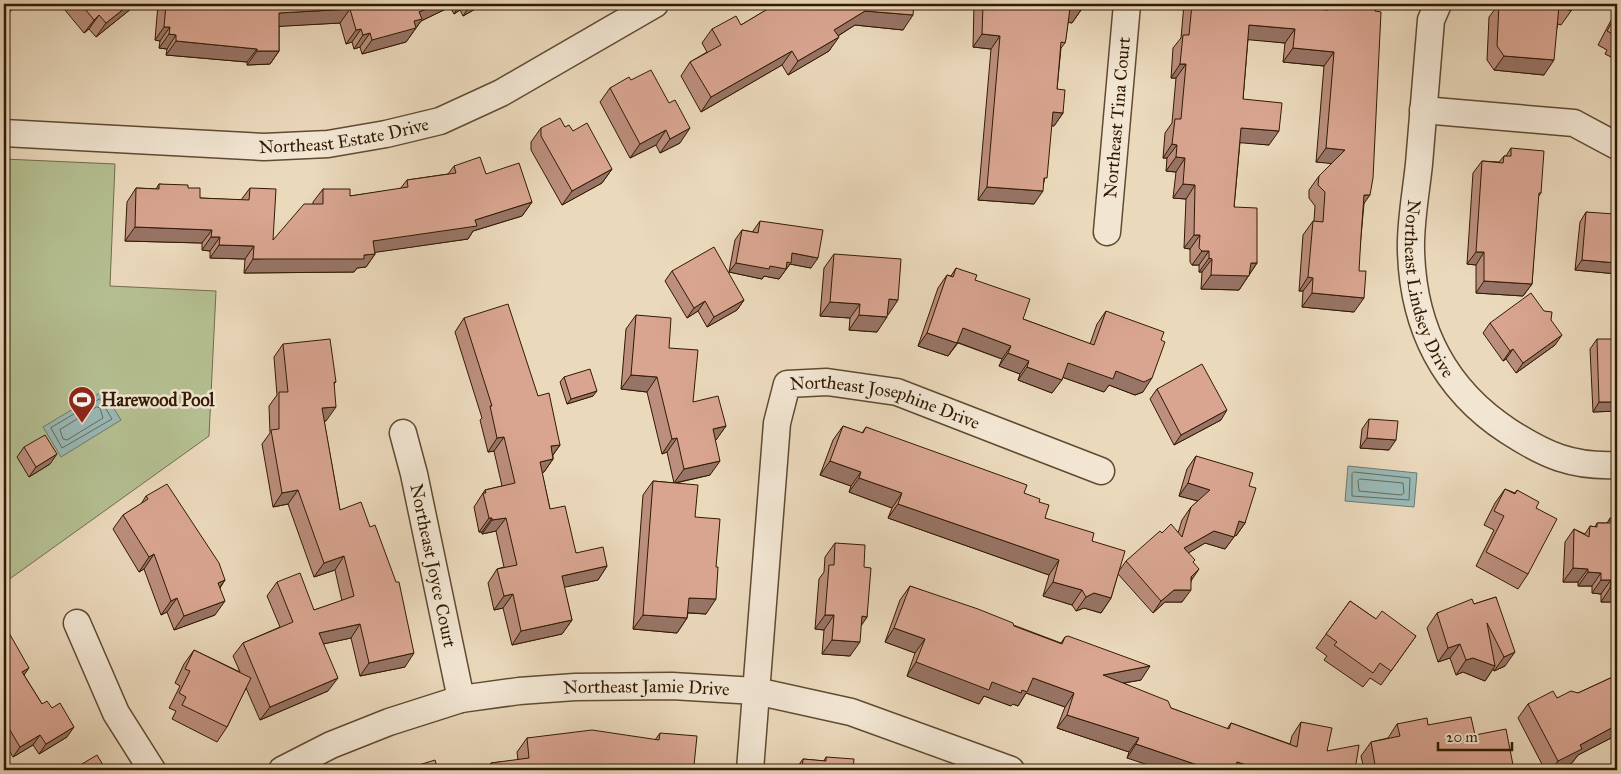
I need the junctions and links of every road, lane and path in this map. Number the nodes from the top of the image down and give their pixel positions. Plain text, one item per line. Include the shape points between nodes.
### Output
1 (654, 4) edge
2 (1127, 4) edge
3 (1438, 4) edge
4 (1424, 110) junction
5 (4, 133) edge
6 (1617, 146) edge
7 (1107, 232) dead end
8 (403, 433) dead end
9 (1617, 465) edge
10 (1101, 471) dead end
11 (77, 623) dead end
12 (756, 690) junction
13 (461, 699) junction
14 (152, 770) edge
15 (282, 770) edge
16 (750, 770) edge
17 (1011, 770) edge

1 - 5 street, Northeast Estate Drive via 501,94 440,121 386,134 328,144 264,147
2 - 7 street, Northeast Tina Court
3 - 4 street, Northeast Lindsey Drive via 1431,20
4 - 6 street via 1574,123
4 - 9 street, Northeast Lindsey Drive via 1411,251 1423,328 1439,358 1474,405 1532,447 1561,460 1594,466
8 - 13 street, Northeast Joyce Court
10 - 12 street, Northeast Josephine Drive via 897,392 827,382 787,384 777,423
11 - 14 street via 116,713
12 - 13 street, Northeast Jamie Drive via 575,686
12 - 16 street
12 - 17 street, Northeast Jamie Drive via 851,712
13 - 15 street, Northeast Jamie Drive via 331,745

